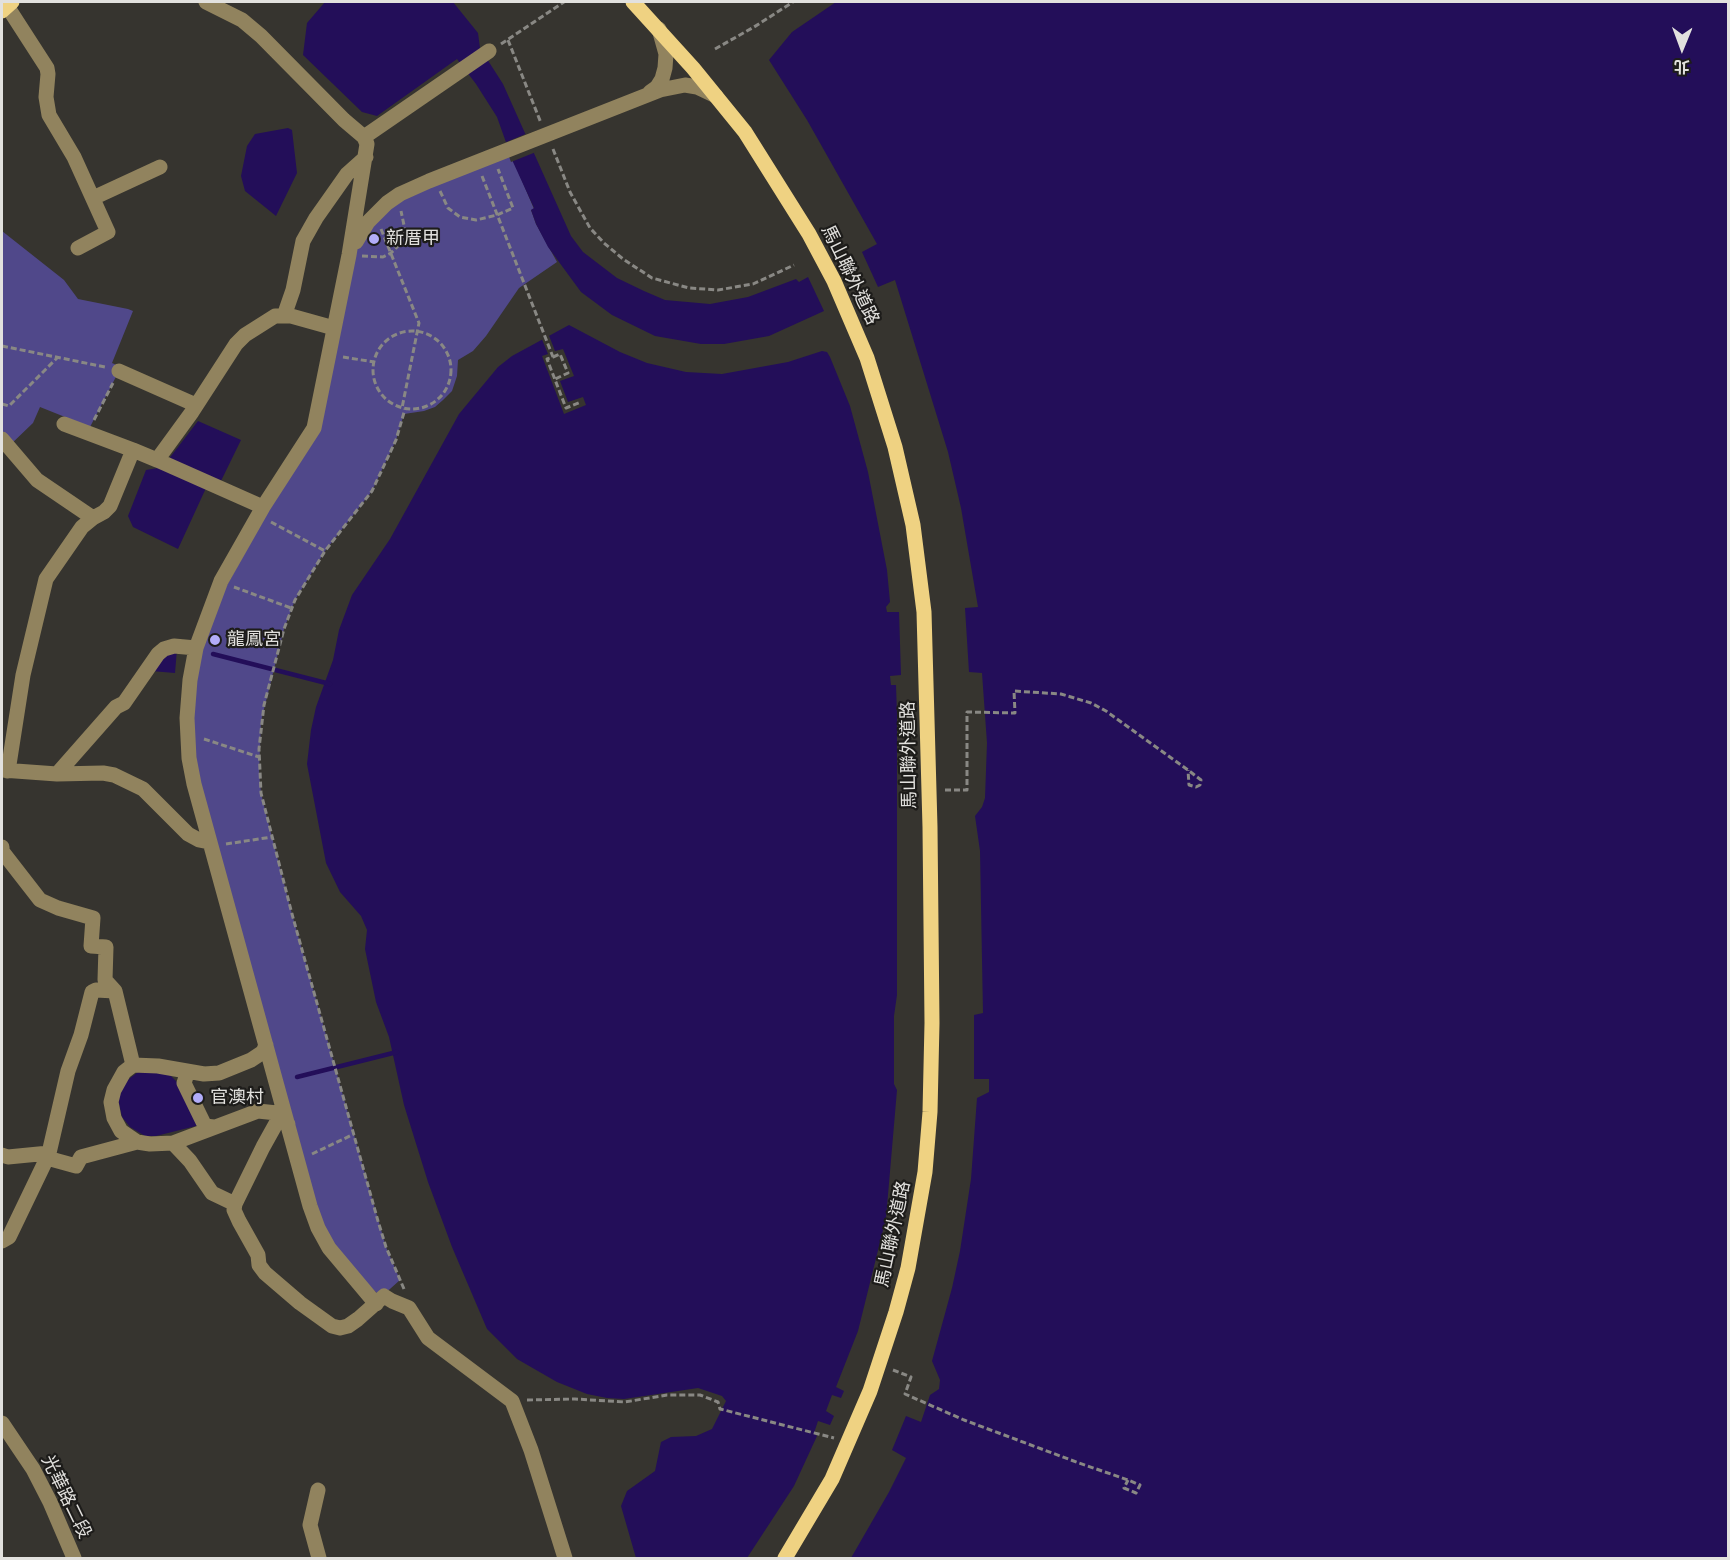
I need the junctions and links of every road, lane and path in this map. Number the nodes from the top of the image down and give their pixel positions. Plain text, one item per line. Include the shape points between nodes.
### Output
1 (206, 2) edge
2 (564, 2) edge
3 (633, 2) edge
4 (793, 2) edge
5 (7, 6) edge
6 (659, 29) junction
7 (508, 40) junction
8 (715, 49) dead end
9 (489, 51) joint
10 (682, 56) junction
11 (672, 87) junction
12 (716, 96) junction
13 (640, 97) junction
14 (363, 137) junction
15 (543, 140) junction
16 (366, 157) junction
17 (496, 165) dead end
18 (160, 167) dead end
19 (480, 171) dead end
20 (439, 188) dead end
21 (93, 198) junction
22 (399, 207) dead end
23 (497, 215) junction
24 (377, 228) dead end
25 (78, 248) dead end
26 (391, 253) junction
27 (358, 256) junction
28 (794, 265) dead end
29 (284, 316) junction
30 (334, 328) junction
31 (417, 332) junction
32 (2, 346) edge
33 (58, 357) junction
34 (553, 357) junction
35 (374, 362) junction
36 (339, 363) dead end
37 (119, 371) junction
38 (555, 379) junction
39 (580, 402) dead end
40 (2, 404) edge
41 (196, 405) junction
42 (403, 409) junction
43 (64, 424) dead end
44 (90, 427) dead end
45 (2, 439) edge
46 (133, 450) junction
47 (157, 460) junction
48 (268, 514) junction
49 (93, 518) junction
50 (264, 528) dead end
51 (325, 551) junction
52 (236, 579) dead end
53 (291, 608) junction
54 (196, 648) junction
55 (972, 712) dead end
56 (198, 737) dead end
57 (259, 757) junction
58 (5, 771) edge
59 (1188, 771) junction
60 (57, 774) junction
61 (939, 790) dead end
62 (272, 837) junction
63 (215, 843) junction
64 (2, 850) edge
65 (115, 991) junction
66 (266, 1045) junction
67 (133, 1065) junction
68 (193, 1072) junction
69 (285, 1121) junction
70 (214, 1127) junction
71 (354, 1134) junction
72 (137, 1142) junction
73 (173, 1143) junction
74 (2, 1155) edge
75 (48, 1156) junction
76 (307, 1156) dead end
77 (235, 1204) junction
78 (2, 1241) edge
79 (400, 1280) dead end
80 (376, 1304) junction
81 (887, 1368) dead end
82 (512, 1401) junction
83 (2, 1423) edge
84 (836, 1438) dead end
85 (1128, 1480) junction
86 (318, 1490) dead end
87 (74, 1558) edge
88 (319, 1558) edge
89 (565, 1558) edge
90 (785, 1558) edge

1 - 14 street via 242,20 261,36
2 - 7 path
3 - 6 main road, 馬山聯外道路
4 - 8 path
5 - 21 street via 47,68 50,116
6 - 10 main road, 馬山聯外道路
6 - 13 street via 666,54 665,68 657,87
7 - 9 path
7 - 15 path
9 - 14 street
10 - 11 street via 688,66 688,77
10 - 12 main road, 馬山聯外道路
11 - 12 street via 697,87
11 - 13 street
12 - 90 main road, 馬山聯外道路 via 758,152 809,234 867,358 906,489 919,562 926,647 932,1077 918,1217 896,1312 870,1391 832,1479
13 - 15 street
14 - 16 street via 368,144
15 - 27 street via 429,181 387,203 368,222
15 - 28 path via 590,228 623,259 652,278 689,288 718,290 753,284
16 - 27 street
16 - 29 street via 347,174 303,241
17 - 23 path via 513,208
18 - 21 street
19 - 23 path
20 - 23 path via 448,208 460,217 476,220
21 - 25 street via 108,232
22 - 26 path via 405,230 400,244
23 - 34 path
24 - 26 path via 380,224
26 - 27 path via 383,257
26 - 31 path via 418,323
27 - 30 street
29 - 30 street
29 - 41 street via 267,319 236,344
30 - 48 street via 314,428
31 - 35 path via 396,334 377,352
31 - 42 path
31 - 42 path via 433,337 443,346 450,357 451,376 444,394 435,403 423,409
32 - 33 path
33 - 37 path
33 - 40 path via 9,406
34 - 38 path via 547,359
34 - 38 path via 560,354 568,373
35 - 36 path via 340,356
35 - 42 path via 377,390
37 - 41 street
37 - 44 path
38 - 39 path via 566,408
41 - 47 street
42 - 51 path via 396,440 372,491
43 - 46 street
45 - 49 street via 37,480
46 - 47 street
46 - 49 street via 110,506
47 - 48 street
48 - 50 path
48 - 51 path
48 - 54 street via 221,581
49 - 58 street via 82,527 46,579
51 - 53 path
52 - 53 path via 232,587
53 - 57 path via 267,690
54 - 60 street via 174,646 158,654 124,703 116,707
54 - 63 street via 188,698 188,742 194,784
55 - 59 path via 1014,713 1014,691 1076,698 1105,710
56 - 57 path
57 - 62 path via 261,793
58 - 60 street
59 - 59 path via 1200,780 1196,788 1189,785
59 - 61 path via 1091,704 1061,694 1014,691 1015,713 967,712 967,790
60 - 63 street via 103,773 124,779 150,794 188,834
62 - 63 path
62 - 71 path
63 - 66 street
64 - 65 street via 40,900 93,918 91,946 106,947 105,980
65 - 67 street
65 - 75 street via 92,992
66 - 68 street via 263,1052 250,1060 219,1073
66 - 69 street
67 - 68 street
67 - 72 street via 124,1072 111,1102 121,1131
68 - 70 street via 187,1074 184,1083 205,1126
69 - 70 street via 277,1113 258,1111
69 - 77 street via 278,1120
69 - 80 street via 318,1228 329,1248
70 - 73 street
71 - 76 path
71 - 79 path via 386,1246
72 - 73 street
72 - 75 street via 81,1157 76,1166
73 - 77 street via 212,1193
74 - 75 street
75 - 78 street via 9,1237
77 - 80 street via 234,1210 258,1255 259,1265 300,1303 340,1328
80 - 82 street via 384,1296 409,1308 428,1338
81 - 85 path via 911,1377 905,1394 964,1420
82 - 84 path via 626,1402 667,1395 700,1395 718,1402 720,1408
82 - 89 street
83 - 87 street, 光華路二段 via 33,1469
85 - 85 path via 1124,1488 1136,1493 1140,1485
86 - 88 street via 310,1525

